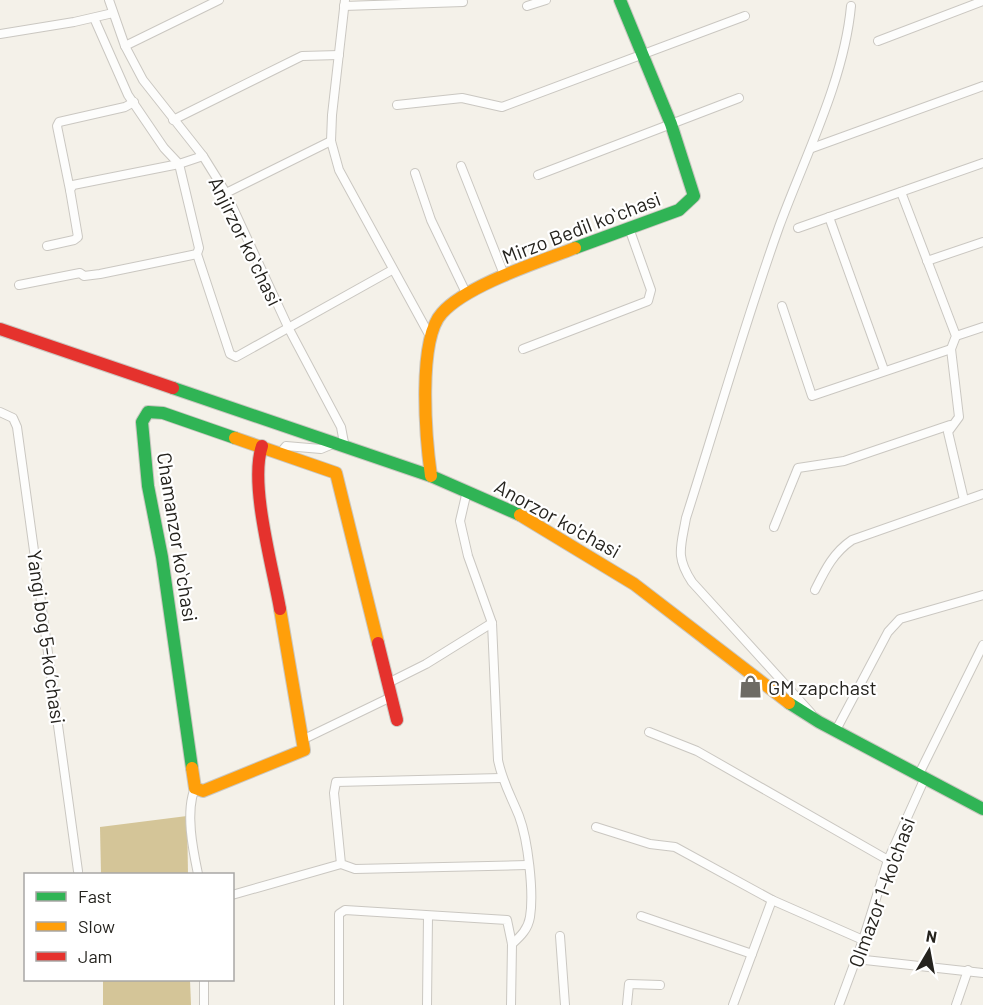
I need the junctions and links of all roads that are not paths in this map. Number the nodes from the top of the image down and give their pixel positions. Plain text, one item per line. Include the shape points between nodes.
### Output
1 (109, 0) edge
2 (219, 0) edge
3 (546, 0) edge
4 (620, 0) edge
5 (983, 1) edge
6 (464, 2) dead end
7 (344, 3) edge
8 (526, 6) dead end
9 (850, 6) dead end
10 (113, 13) junction
11 (745, 16) dead end
12 (94, 18) junction
13 (0, 34) edge
14 (878, 42) dead end
15 (125, 46) junction
16 (642, 54) junction
17 (339, 55) junction
18 (983, 86) edge
19 (740, 98) dead end
20 (134, 102) junction
21 (397, 105) dead end
22 (173, 120) junction
23 (671, 124) junction
24 (331, 141) junction
25 (812, 148) junction
26 (203, 156) junction
27 (983, 163) edge
28 (179, 164) junction
29 (461, 166) dead end
30 (415, 173) dead end
31 (538, 175) dead end
32 (70, 190) junction
33 (902, 192) junction
34 (226, 193) junction
35 (829, 217) junction
36 (629, 228) junction
37 (798, 228) dead end
38 (983, 242) edge
39 (47, 246) dead end
40 (196, 254) junction
41 (927, 261) junction
42 (392, 270) junction
43 (505, 277) junction
44 (19, 285) dead end
45 (466, 295) junction
46 (782, 306) dead end
47 (983, 327) edge
48 (0, 329) edge
49 (289, 329) junction
50 (956, 336) junction
51 (431, 338) junction
52 (523, 349) dead end
53 (951, 349) junction
54 (884, 370) junction
55 (0, 412) edge
56 (950, 425) junction
57 (262, 446) junction
58 (339, 446) junction
59 (281, 452) junction
60 (431, 476) junction
61 (467, 491) junction
62 (983, 494) edge
63 (964, 501) junction
64 (774, 527) dead end
65 (815, 590) dead end
66 (983, 595) edge
67 (492, 623) junction
68 (983, 645) edge
69 (388, 683) junction
70 (391, 697) junction
71 (397, 720) dead end
72 (819, 722) junction
73 (649, 732) dead end
74 (835, 732) junction
75 (302, 740) junction
76 (501, 778) junction
77 (921, 778) junction
78 (195, 788) junction
79 (983, 810) edge
80 (596, 827) dead end
81 (888, 860) junction
82 (341, 864) junction
83 (527, 865) junction
84 (78, 871) dead end
85 (198, 873) edge
86 (234, 894) edge
87 (772, 900) junction
88 (428, 916) junction
89 (641, 916) dead end
90 (560, 936) dead end
91 (863, 940) junction
92 (512, 944) junction
93 (752, 954) junction
94 (856, 959) junction
95 (968, 970) junction
96 (983, 973) edge
97 (204, 981) edge
98 (660, 985) dead end
99 (204, 1005) edge
100 (339, 1005) edge
101 (427, 1005) edge
102 (511, 1005) edge
103 (565, 1005) edge
104 (627, 1005) edge
105 (733, 1005) edge
106 (839, 1005) edge
107 (956, 1005) edge

1 - 10 street, Anjirzor koʻchasi
2 - 15 street
3 - 8 street
4 - 16 street, Mirzo Bedil koʻchasi
5 - 14 street
6 - 7 street
7 - 17 street
9 - 25 street via 847,37
10 - 12 street
10 - 15 street, Anjirzor koʻchasi
11 - 16 street
12 - 13 street
12 - 20 street
15 - 22 street, Anjirzor koʻchasi via 143,80
16 - 21 street via 502,107 462,98
16 - 23 street, Mirzo Bedil koʻchasi
17 - 22 street via 302,56
17 - 24 street
18 - 25 street
19 - 23 street
20 - 28 street
20 - 32 street via 59,122
22 - 26 street, Anjirzor koʻchasi
23 - 31 street
23 - 36 street, Mirzo Bedil koʻchasi via 694,196 679,210
24 - 34 street
24 - 42 street via 339,170
25 - 72 street via 780,226 686,518 680,551 682,566 692,582
26 - 28 street
26 - 34 street, Anjirzor koʻchasi
27 - 33 street
28 - 32 street via 74,185
28 - 40 street via 199,248
29 - 43 street
30 - 45 street via 431,220
32 - 39 street via 78,237
33 - 35 street
33 - 41 street
34 - 49 street, Anjirzor koʻchasi
35 - 37 street
35 - 54 street
36 - 43 street, Mirzo Bedil koʻchasi
36 - 52 street via 651,290 648,301
38 - 41 street
40 - 44 street via 100,274 80,273
40 - 49 street via 230,354 236,357
41 - 50 street
42 - 49 street
42 - 51 street
43 - 45 street, Mirzo Bedil koʻchasi
45 - 51 street, Mirzo Bedil koʻchasi via 443,311
46 - 54 street via 812,396
47 - 50 street
48 - 58 street, Anorzor ko'chasi
49 - 58 street, Anjirzor koʻchasi via 341,427
50 - 53 street
51 - 60 street, Mirzo Bedil koʻchasi via 425,413
53 - 54 street
53 - 56 street via 959,417
55 - 84 street, Yangi bog 5-koʼchasi via 13,418 17,427
56 - 63 street via 948,432
56 - 64 street via 844,461 798,468
57 - 59 street, Chamanzor koʻchasi
57 - 75 street via 258,458 260,495
57 - 78 street, Chamanzor koʻchasi via 163,413 148,412 142,422 148,486
58 - 59 street via 286,446
58 - 60 street, Anorzor ko'chasi
59 - 69 street, Chamanzor koʻchasi via 332,470 340,480
60 - 61 street, Anorzor ko'chasi
61 - 67 street via 460,521
61 - 72 street, Anorzor ko'chasi via 560,537 606,565
62 - 63 street
63 - 65 street via 852,540 838,549
66 - 74 street via 900,620 888,632
67 - 69 street
67 - 76 street
68 - 77 street, Olmazor 1-ko'chasi
69 - 70 street, Chamanzor koʻchasi
70 - 71 street, Chamanzor koʻchasi
70 - 75 street
72 - 74 street, Anorzor ko'chasi
73 - 81 street via 697,752
74 - 77 street, Anorzor ko'chasi
75 - 78 street via 304,750 203,791
76 - 82 street via 336,782
76 - 83 street via 522,827
77 - 79 street, Anorzor ko'chasi
77 - 81 street, Olmazor 1-ko'chasi
78 - 85 street, Chamanzor koʻchasi via 191,797
80 - 87 street via 650,844 675,847
81 - 91 street, Olmazor 1-ko'chasi
82 - 83 street via 355,869
82 - 86 street
83 - 92 street via 530,916 526,929
87 - 91 street
87 - 93 street
88 - 92 street via 507,920
88 - 100 street via 342,911
88 - 101 street
89 - 93 street
90 - 103 street
91 - 94 street, Olmazor 1-ko'chasi
92 - 102 street
93 - 105 street
94 - 95 street
94 - 106 street, Olmazor 1-ko'chasi
95 - 96 street
95 - 107 street
97 - 99 street
98 - 104 street via 629,984

